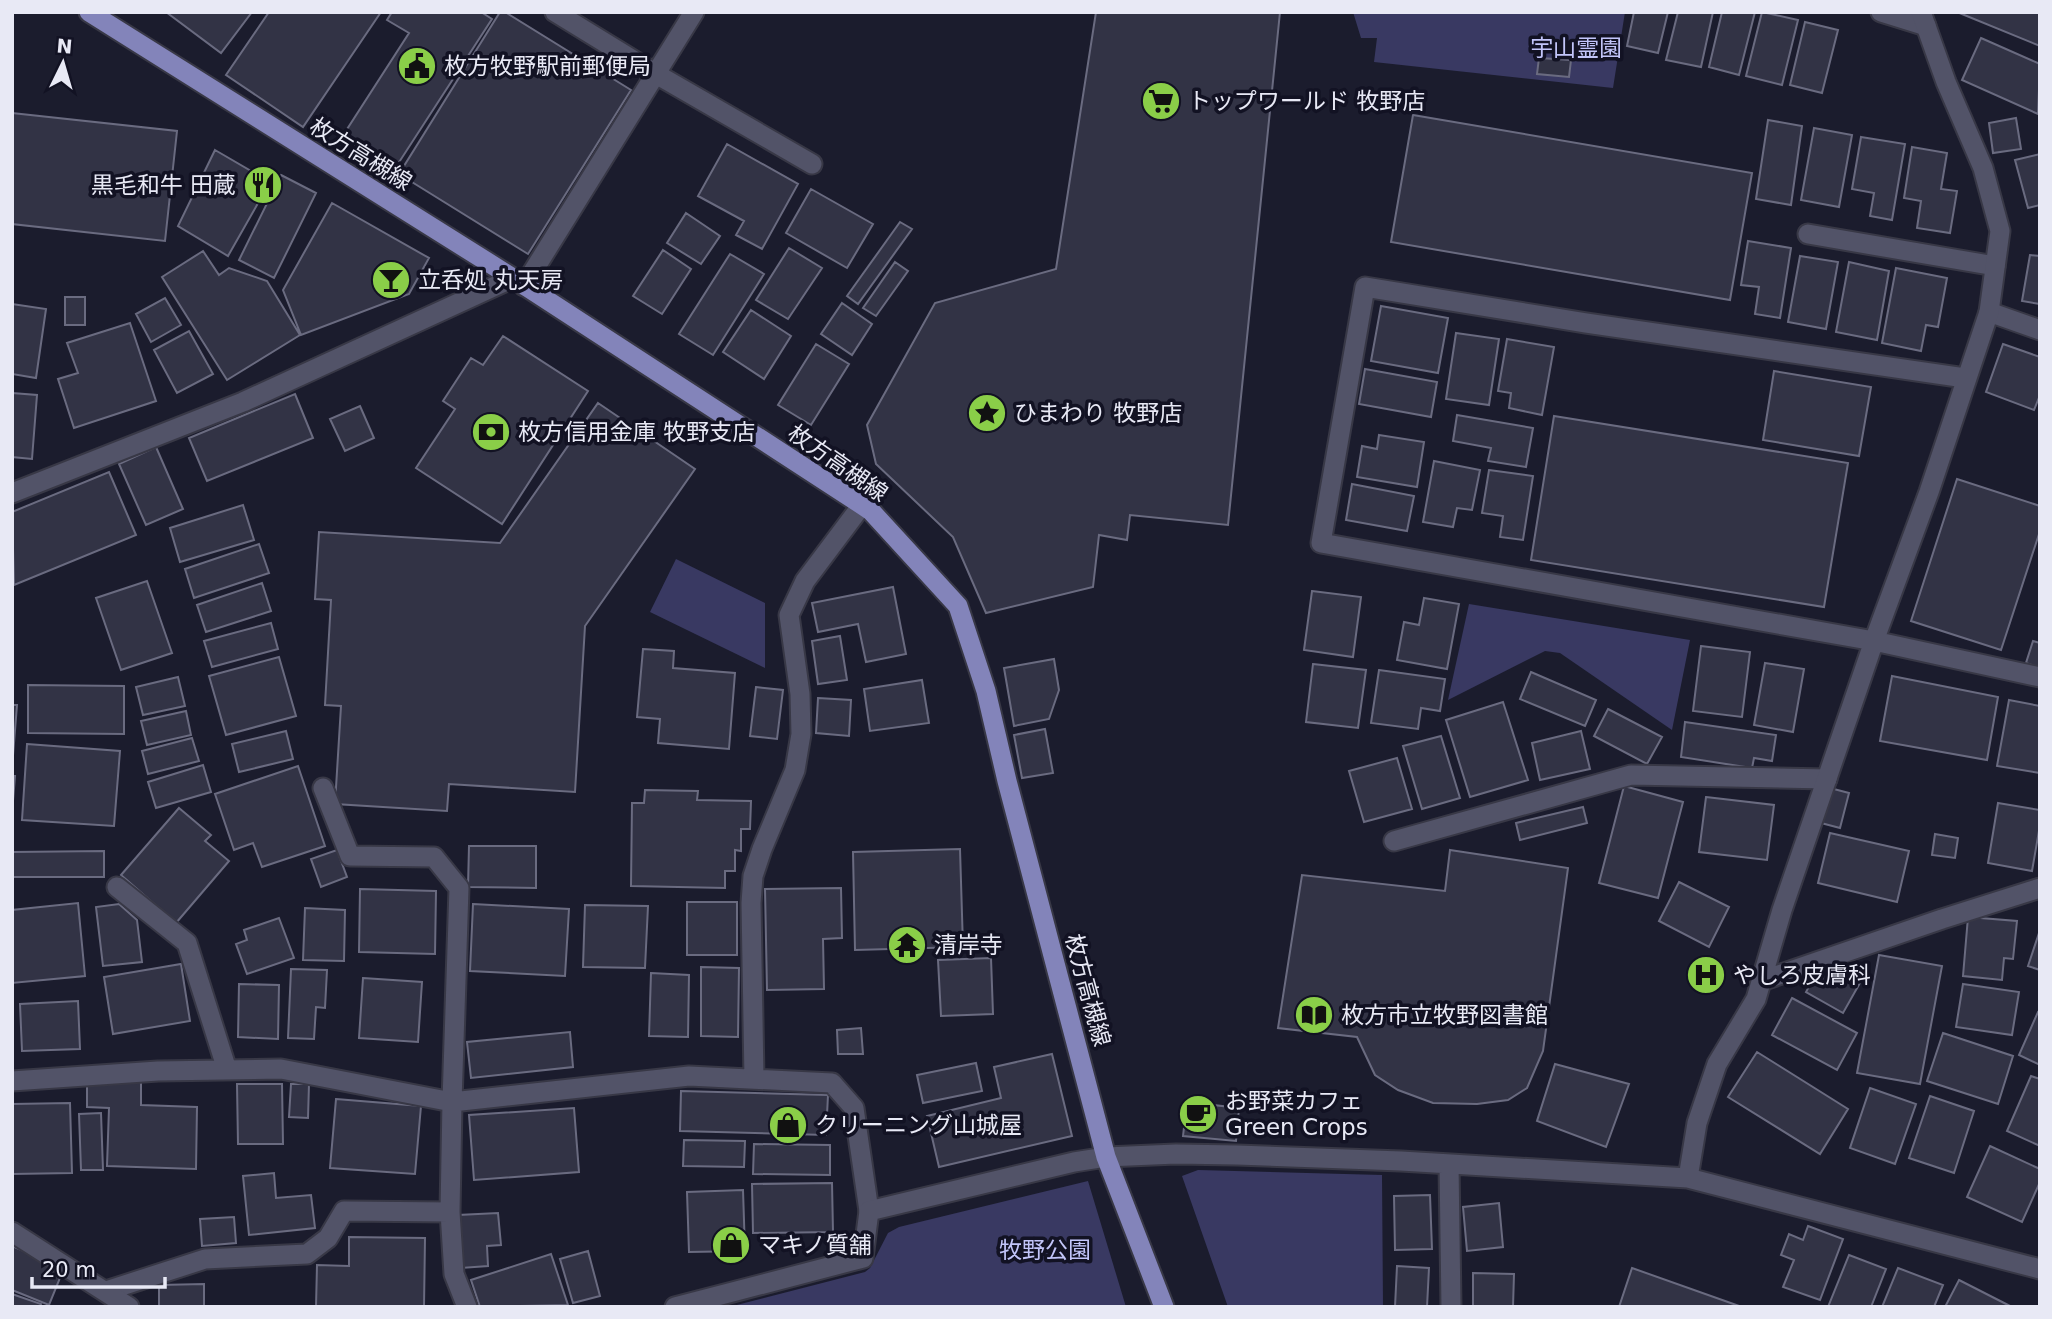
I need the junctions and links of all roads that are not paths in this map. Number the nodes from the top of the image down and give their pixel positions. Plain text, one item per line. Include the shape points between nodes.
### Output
1 (89, 12) edge
2 (555, 12) edge
3 (694, 12) edge
4 (1881, 12) edge
5 (1924, 19) edge
6 (656, 74) junction
7 (812, 164) dead end
8 (1808, 234) dead end
9 (1995, 266) junction
10 (519, 282) junction
11 (1989, 312) junction
12 (2040, 330) edge
13 (1965, 378) junction
14 (12, 493) edge
15 (862, 505) junction
16 (1874, 641) junction
17 (2040, 677) edge
18 (1827, 779) junction
19 (323, 788) dead end
20 (1394, 841) dead end
21 (117, 887) dead end
22 (2040, 888) edge
23 (1761, 981) junction
24 (227, 1070) junction
25 (754, 1079) junction
26 (12, 1081) edge
27 (452, 1102) junction
28 (1106, 1157) junction
29 (1449, 1164) junction
30 (1688, 1178) junction
31 (869, 1211) junction
32 (450, 1212) junction
33 (12, 1232) edge
34 (2040, 1269) edge
35 (106, 1291) junction
36 (129, 1307) edge
37 (467, 1307) edge
38 (675, 1307) edge
39 (1164, 1307) edge
40 (1451, 1307) edge

1 - 10 main road, 枚方高槻線
2 - 6 street
3 - 6 street
4 - 5 street
5 - 9 street via 1983,168 2000,231
6 - 7 street
6 - 10 street
8 - 9 street
9 - 11 street
10 - 14 street via 243,402
10 - 15 main road, 枚方高槻線
11 - 12 street
11 - 13 street
13 - 16 street
13 - 16 street via 1365,287 1321,543
15 - 25 street via 805,581 789,615 801,734 795,770 753,876
15 - 28 main road, 枚方高槻線 via 958,606 986,691
16 - 17 street
16 - 18 street
18 - 20 street via 1631,775
18 - 23 street
19 - 27 street via 349,856 435,857 459,888
21 - 24 street via 187,943
22 - 23 street
23 - 30 street via 1756,999 1717,1065 1697,1124
24 - 26 street
24 - 27 street via 281,1069
25 - 27 street via 689,1076
25 - 31 street via 832,1083 855,1108
27 - 32 street
28 - 29 street via 1237,1155
28 - 31 street
28 - 39 main road, 枚方高槻線
29 - 30 street
29 - 40 street
30 - 34 street
31 - 38 street via 863,1258
32 - 35 street via 344,1211 328,1238 307,1254 205,1259
32 - 37 street via 454,1273
33 - 35 street
35 - 36 street

